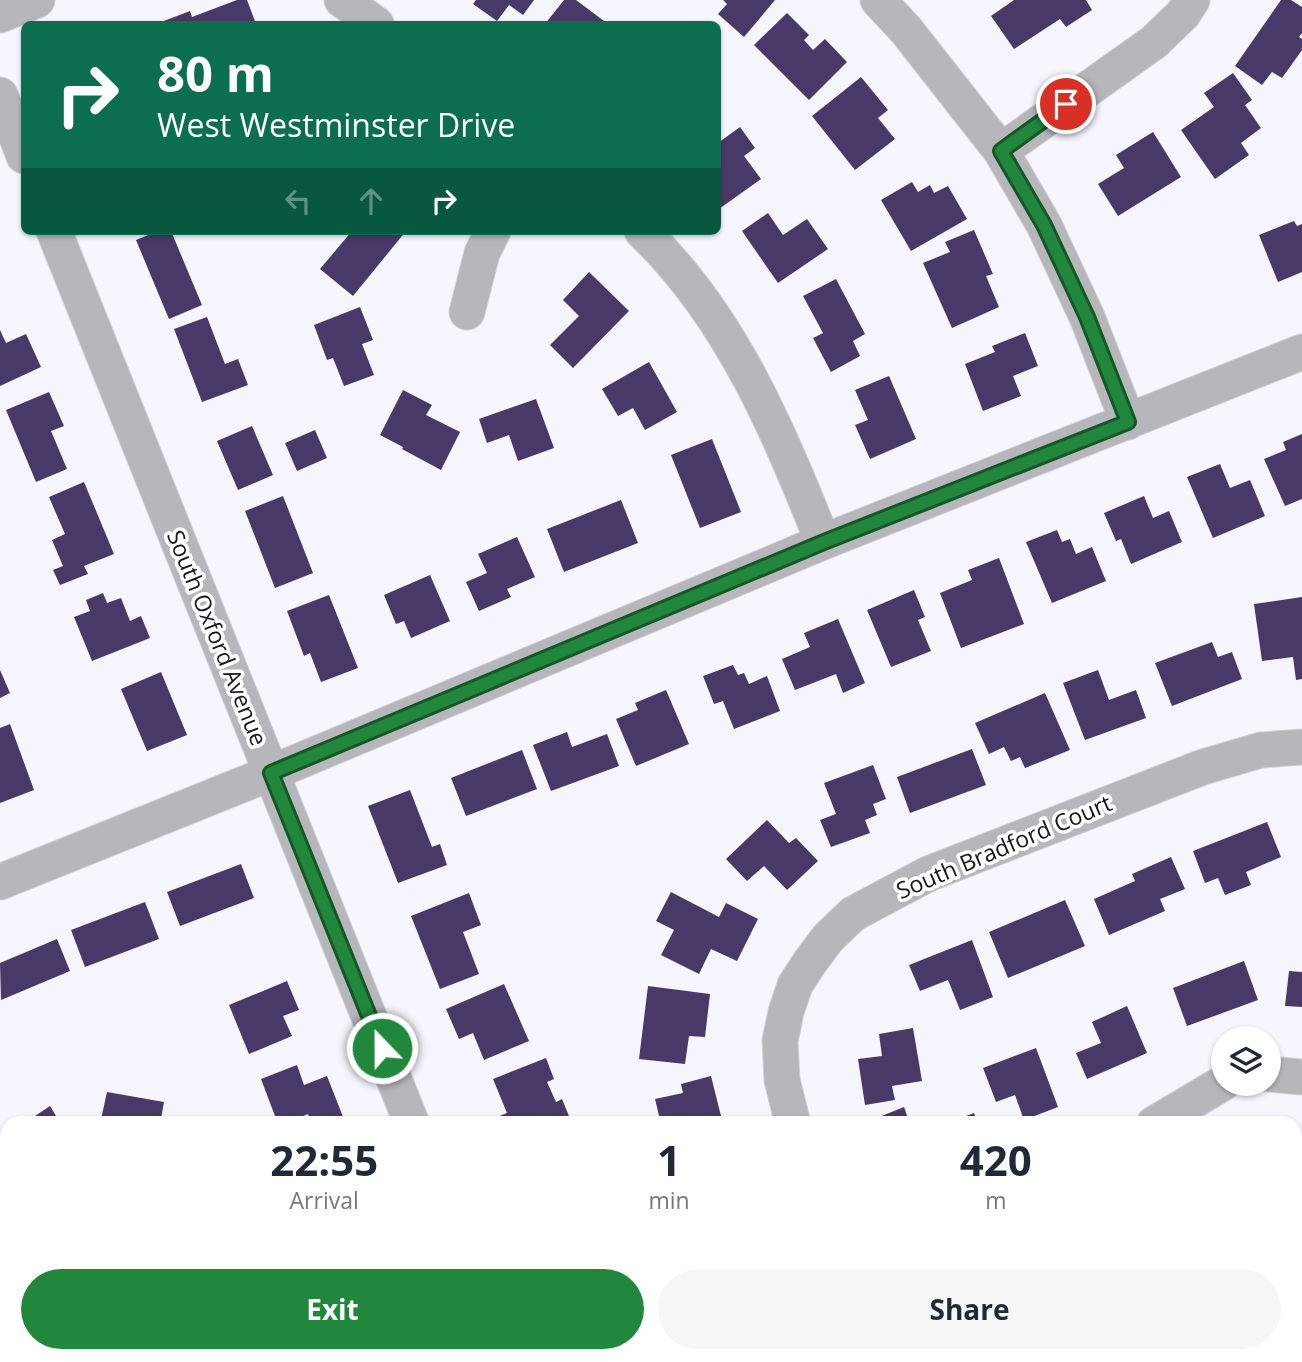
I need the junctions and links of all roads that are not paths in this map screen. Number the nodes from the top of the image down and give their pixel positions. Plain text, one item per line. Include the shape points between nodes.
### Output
1 (37, 0) edge
2 (342, 0) edge
3 (878, 0) edge
4 (1192, 0) edge
5 (0, 15) edge
6 (372, 21) edge
7 (0, 95) edge
8 (21, 148) edge
9 (1001, 151) junction
10 (56, 235) edge
11 (492, 235) edge
12 (645, 235) edge
13 (467, 312) dead end
14 (1302, 352) edge
15 (1128, 422) junction
16 (824, 542) junction
17 (1302, 747) edge
18 (271, 773) junction
19 (0, 882) edge
20 (1281, 1075) edge
21 (1302, 1077) edge
22 (1211, 1090) edge
23 (409, 1116) edge
24 (791, 1116) edge
25 (1167, 1116) edge

1 - 5 street
2 - 6 street
3 - 9 street
4 - 9 street via 1154,42
7 - 8 street
9 - 15 street via 1044,225
10 - 18 street, South Oxford Avenue
11 - 13 street via 482,253
12 - 16 street via 697,294 732,345 784,445
14 - 15 street
15 - 16 street
16 - 18 street
17 - 24 street, South Bradford Court via 1261,750 1203,767 928,874 853,914 810,961 786,1012 780,1041 782,1080
18 - 19 street
18 - 23 street, South Oxford Avenue
20 - 21 street
22 - 25 street

